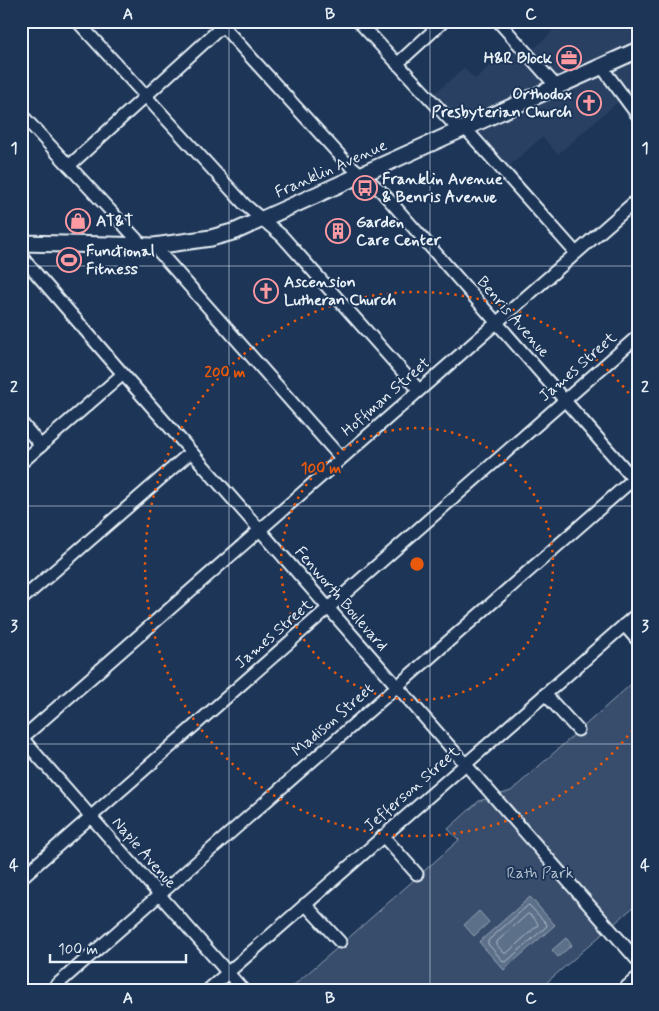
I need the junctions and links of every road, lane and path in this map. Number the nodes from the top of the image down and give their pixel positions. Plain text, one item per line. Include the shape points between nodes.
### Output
1 (77, 21) edge
2 (358, 21) edge
3 (444, 21) edge
4 (498, 21) edge
5 (223, 23) edge
6 (638, 50) edge
7 (397, 64) junction
8 (601, 66) junction
9 (556, 86) junction
10 (146, 97) junction
11 (21, 114) edge
12 (638, 116) edge
13 (462, 129) junction
14 (70, 166) junction
15 (362, 175) junction
16 (638, 199) edge
17 (262, 220) junction
18 (21, 243) edge
19 (148, 246) junction
20 (576, 253) junction
21 (21, 256) edge
22 (496, 322) junction
23 (638, 336) edge
24 (123, 374) junction
25 (418, 390) junction
26 (564, 400) junction
27 (21, 422) edge
28 (41, 446) junction
29 (191, 452) junction
30 (341, 458) junction
31 (21, 464) edge
32 (636, 479) edge
33 (260, 530) junction
34 (21, 600) edge
35 (328, 608) junction
36 (638, 612) edge
37 (624, 625) junction
38 (638, 641) edge
39 (396, 686) junction
40 (545, 694) junction
41 (578, 730) dead end
42 (22, 738) edge
43 (465, 764) junction
44 (91, 817) junction
45 (383, 836) junction
46 (417, 874) dead end
47 (21, 878) edge
48 (159, 894) junction
49 (305, 904) junction
50 (340, 942) dead end
51 (638, 961) edge
52 (228, 972) junction
53 (638, 977) edge
54 (50, 990) edge
55 (208, 990) edge
56 (243, 990) edge
57 (623, 990) edge

1 - 10 street
2 - 7 street
3 - 7 street
4 - 9 street
5 - 10 street
5 - 15 street, Benris Avenue via 344,160
6 - 8 main road, Franklin Avenue
7 - 13 street
8 - 9 main road, Franklin Avenue
8 - 12 street
9 - 13 main road, Franklin Avenue
10 - 14 street
10 - 17 street
11 - 14 street
13 - 15 main road, Franklin Avenue
13 - 20 street
14 - 19 street
15 - 17 main road, Franklin Avenue
15 - 22 street, Benris Avenue via 391,202
16 - 20 street, Hoffman Street
17 - 19 main road, Franklin Avenue via 211,238
17 - 25 street via 282,236
18 - 19 main road, Franklin Avenue
19 - 30 street
20 - 22 street, Hoffman Street
21 - 24 street, Fenworth Boulevard
22 - 25 street, Hoffman Street
22 - 26 street, Benris Avenue
23 - 26 street, James Street
24 - 28 street
24 - 29 street, Fenworth Boulevard
25 - 30 street, Hoffman Street
26 - 32 street, Benris Avenue
26 - 35 street, James Street
27 - 28 street
28 - 31 street
29 - 33 street, Fenworth Boulevard
29 - 34 street
30 - 33 street, Hoffman Street
32 - 39 street, Madison Street
33 - 35 street, Fenworth Boulevard
33 - 42 street, Hoffman Street
35 - 39 street, Fenworth Boulevard
35 - 44 street, James Street
36 - 37 street, Jefferson Street
37 - 38 street
37 - 40 street, Jefferson Street
39 - 43 street, Fenworth Boulevard
39 - 48 street, Madison Street
40 - 41 street
40 - 43 street, Jefferson Street
42 - 44 street, Naple Avenue
43 - 45 street, Jefferson Street
43 - 51 street, Fenworth Boulevard
44 - 47 street, James Street
44 - 48 street, Naple Avenue
45 - 46 street
45 - 49 street, Jefferson Street
48 - 52 street, Naple Avenue
48 - 54 street, Madison Street
49 - 50 street
49 - 52 street, Jefferson Street
52 - 55 street, Jefferson Street
52 - 56 street, Naple Avenue
53 - 57 street

